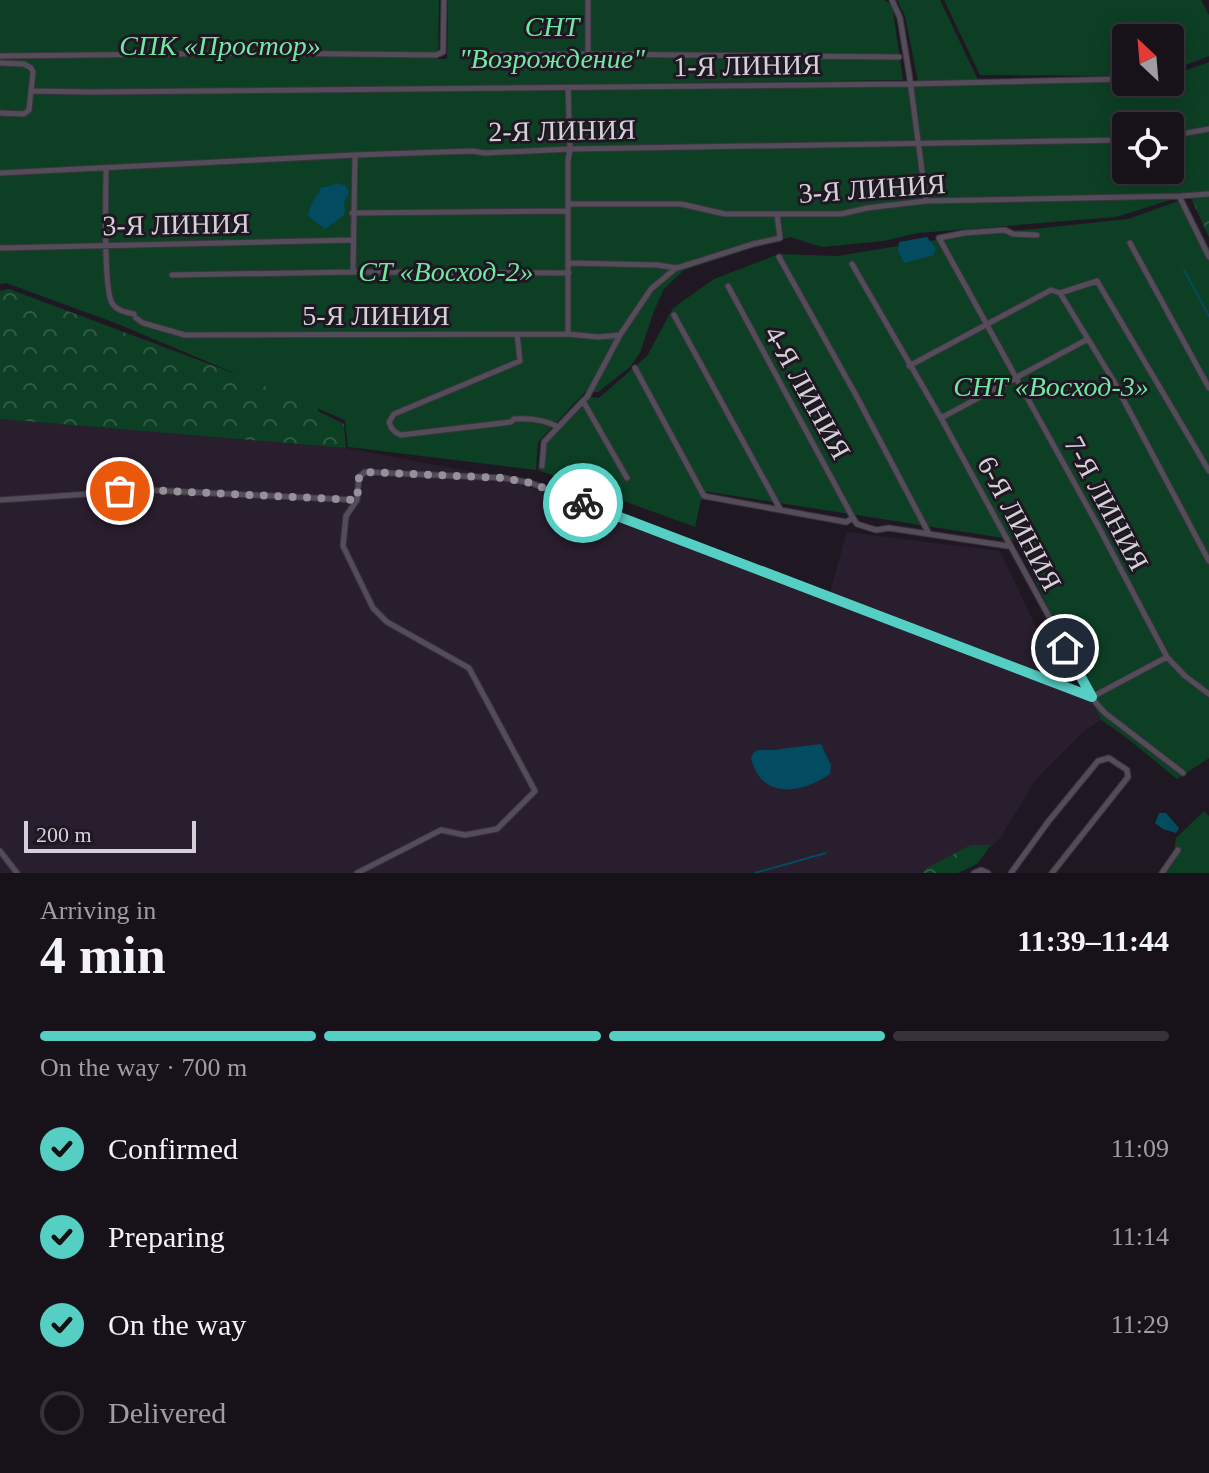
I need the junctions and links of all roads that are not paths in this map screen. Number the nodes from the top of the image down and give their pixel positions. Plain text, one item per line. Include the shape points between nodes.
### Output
1 (444, 0) edge
2 (588, 0) edge
3 (892, 0) edge
4 (588, 54) junction
5 (467, 55) dead end
6 (0, 56) edge
7 (899, 57) dead end
8 (0, 63) edge
9 (1112, 79) edge
10 (910, 84) junction
11 (568, 87) junction
12 (32, 91) junction
13 (0, 113) edge
14 (1209, 129) edge
15 (1184, 133) edge
16 (1112, 140) edge
17 (919, 144) junction
18 (570, 149) junction
19 (355, 155) junction
20 (106, 169) junction
21 (0, 173) edge
22 (1209, 194) edge
23 (1181, 198) junction
24 (926, 201) junction
25 (568, 208) junction
26 (352, 213) junction
27 (777, 214) junction
28 (1037, 235) dead end
29 (353, 240) junction
30 (1130, 243) dead end
31 (106, 245) junction
32 (0, 248) edge
33 (779, 257) dead end
34 (1209, 257) edge
35 (569, 263) junction
36 (852, 264) dead end
37 (677, 268) junction
38 (353, 272) junction
39 (569, 273) junction
40 (172, 275) dead end
41 (728, 286) dead end
42 (1060, 293) junction
43 (674, 315) dead end
44 (987, 323) junction
45 (517, 334) junction
46 (568, 334) junction
47 (620, 335) junction
48 (1088, 339) junction
49 (909, 366) junction
50 (635, 368) dead end
51 (1017, 377) junction
52 (1209, 388) edge
53 (585, 399) junction
54 (941, 418) junction
55 (558, 427) junction
56 (542, 466) dead end
57 (1209, 471) edge
58 (627, 478) dead end
59 (0, 500) edge
60 (357, 500) junction
61 (780, 510) junction
62 (853, 518) junction
63 (928, 533) junction
64 (1009, 546) junction
65 (1209, 561) edge
66 (1167, 657) junction
67 (1209, 694) edge
68 (1092, 697) junction
69 (1183, 773) dead end
70 (1178, 850) dead end
71 (0, 851) edge
72 (17, 873) edge
73 (357, 873) edge
74 (974, 873) edge
75 (988, 873) edge
76 (1011, 873) edge
77 (1052, 873) edge
78 (1162, 873) edge

1 - 6 street via 443,52 436,55
2 - 4 street
3 - 10 street via 900,18
4 - 5 street
4 - 7 street
8 - 12 street via 31,68
9 - 10 street, 1-Я ЛИНИЯ
10 - 11 street, 1-Я ЛИНИЯ
10 - 17 street
11 - 12 street, 1-Я ЛИНИЯ
11 - 18 street
12 - 13 street via 24,114
14 - 15 street
16 - 17 street, 2-Я ЛИНИЯ
17 - 18 street, 2-Я ЛИНИЯ
17 - 24 street
18 - 19 street, 2-Я ЛИНИЯ
18 - 25 street
19 - 20 street, 2-Я ЛИНИЯ
19 - 26 street
20 - 21 street, 2-Я ЛИНИЯ
20 - 31 street
22 - 23 street, 3-Я ЛИНИЯ
23 - 24 street, 3-Я ЛИНИЯ
23 - 34 street
24 - 27 street, 3-Я ЛИНИЯ via 841,214
25 - 26 street, 3-Я ЛИНИЯ
25 - 27 street, 3-Я ЛИНИЯ via 681,204 725,214
25 - 35 street
26 - 29 street
27 - 37 street via 780,238
28 - 44 street, 7-Я ЛИНИЯ via 1005,230 939,238
29 - 31 street, 3-Я ЛИНИЯ
29 - 38 street
30 - 52 street
31 - 32 street, 3-Я ЛИНИЯ
31 - 45 street, 5-Я ЛИНИЯ via 109,299 117,309 185,335
33 - 63 street
35 - 37 street
35 - 39 street
36 - 49 street, 6-Я ЛИНИЯ
37 - 47 street via 651,289
38 - 39 street
38 - 40 street
39 - 46 street
41 - 62 street, 4-Я ЛИНИЯ
42 - 44 street via 1051,290
42 - 48 street
42 - 57 street via 1097,281
43 - 61 street
44 - 49 street
44 - 51 street, 7-Я ЛИНИЯ
45 - 46 street, 5-Я ЛИНИЯ
45 - 55 street via 520,361 394,414 391,428 401,435 521,418
46 - 47 street, 5-Я ЛИНИЯ
47 - 53 street
48 - 51 street
48 - 65 street
49 - 54 street, 6-Я ЛИНИЯ
50 - 61 street via 704,496
51 - 54 street
51 - 66 street, 7-Я ЛИНИЯ
53 - 55 street
53 - 58 street
54 - 64 street, 6-Я ЛИНИЯ
55 - 56 street via 544,442
59 - 60 street via 147,490
60 - 68 street via 359,477 365,472 531,483
60 - 73 street via 346,516 343,546 373,608 387,622 469,668 535,791 497,829 465,835 441,830
61 - 62 street via 846,522
62 - 63 street via 876,530
63 - 64 street
64 - 68 street, 6-Я ЛИНИЯ
66 - 67 street, 7-Я ЛИНИЯ
66 - 68 street
68 - 69 street, 6-Я ЛИНИЯ
70 - 78 street
71 - 72 street
74 - 75 street
76 - 77 street via 1098,761 1109,758 1127,770 1128,777

